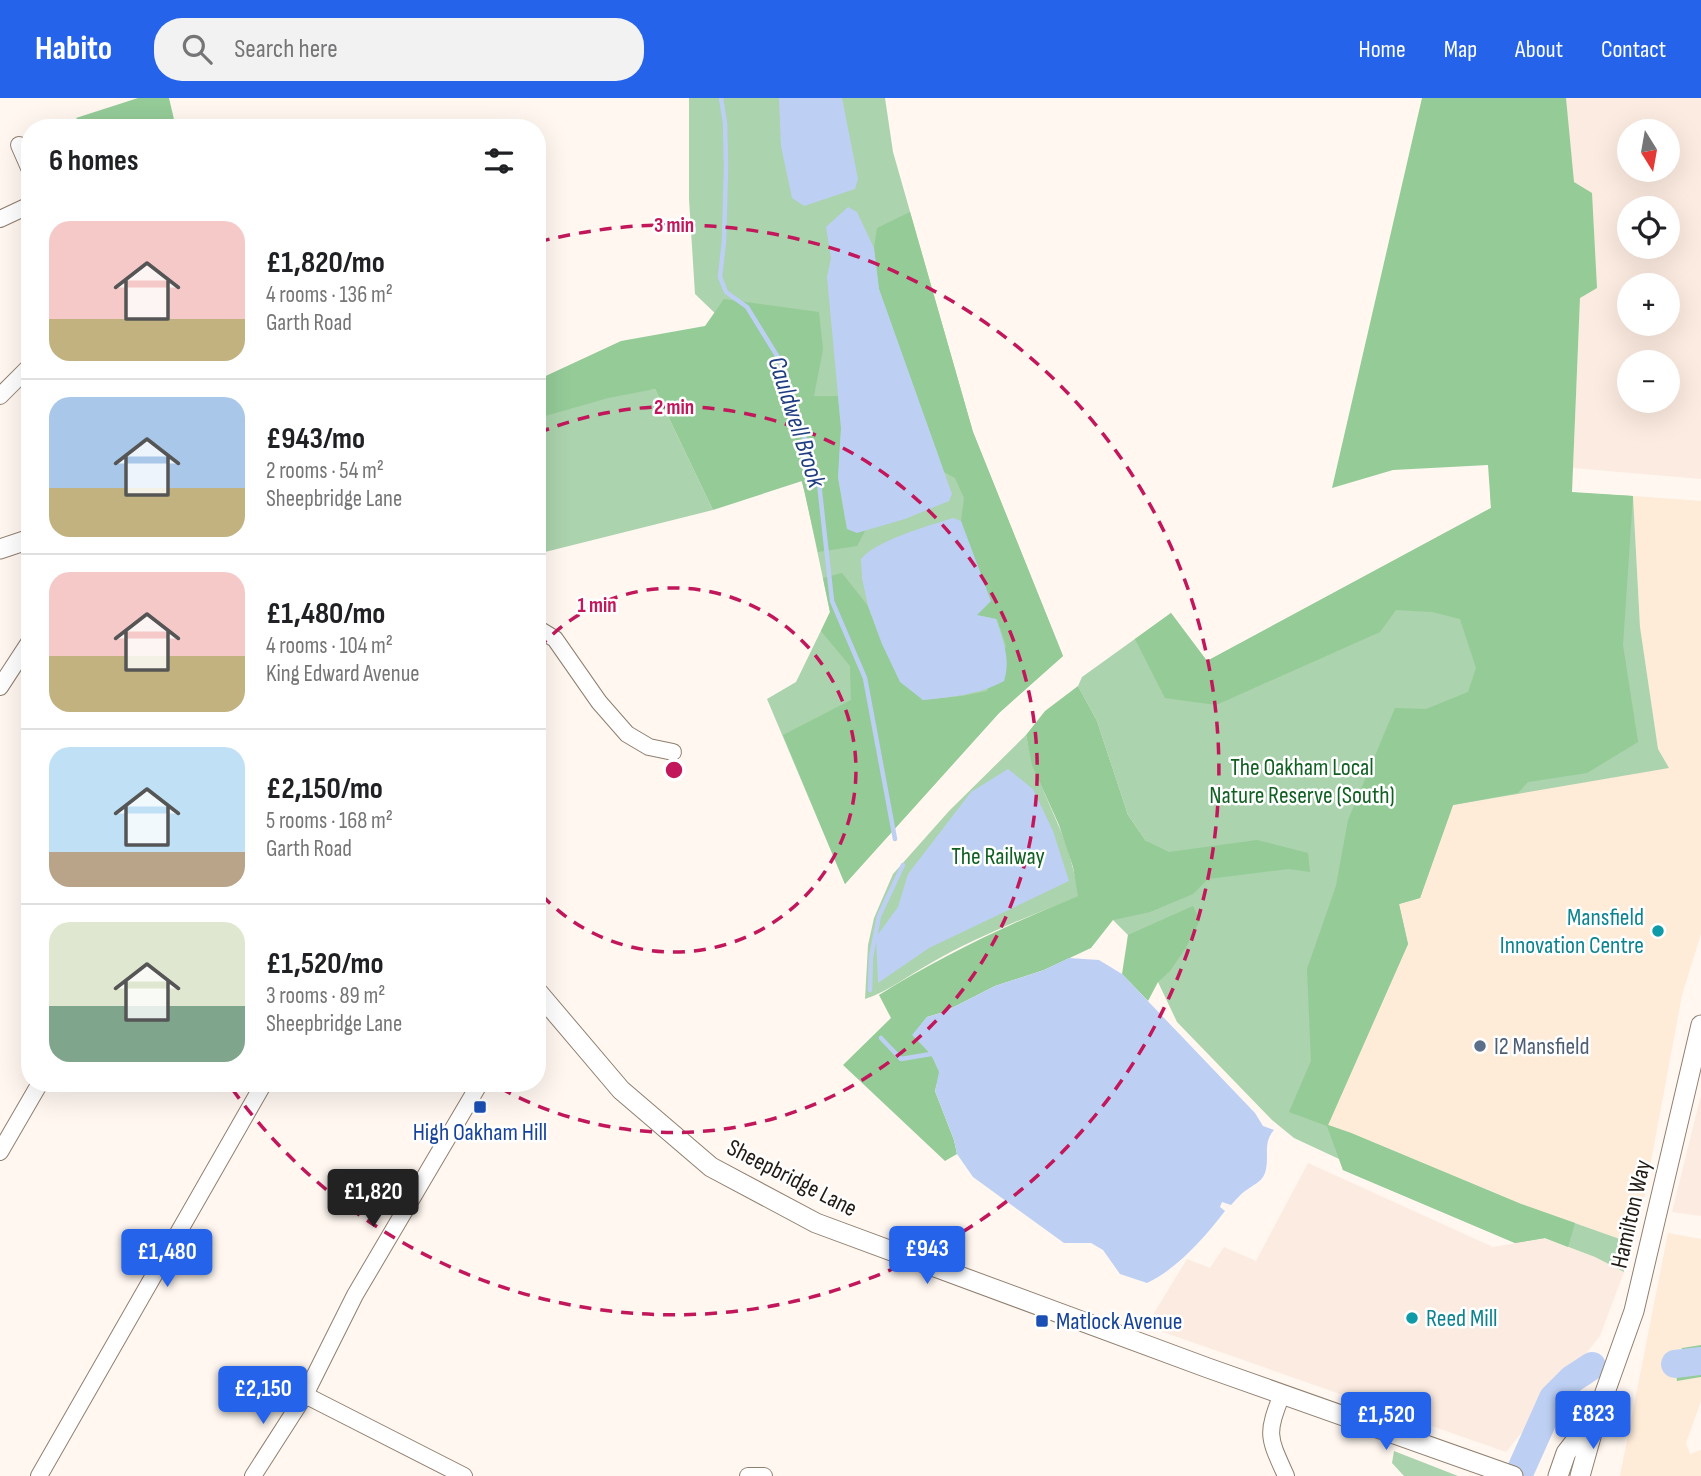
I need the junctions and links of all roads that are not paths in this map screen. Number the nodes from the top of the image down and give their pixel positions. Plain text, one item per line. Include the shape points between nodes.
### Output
1 (19, 145) dead end
2 (21, 150) edge
3 (21, 209) edge
4 (0, 219) edge
5 (21, 375) edge
6 (0, 396) edge
7 (21, 542) edge
8 (0, 549) edge
9 (546, 634) edge
10 (21, 655) edge
11 (0, 687) edge
12 (673, 752) dead end
13 (546, 1002) edge
14 (1701, 1025) edge
15 (35, 1092) edge
16 (259, 1092) edge
17 (475, 1092) edge
18 (0, 1152) edge
19 (1282, 1394) junction
20 (305, 1395) junction
21 (1598, 1412) junction
22 (1508, 1474) edge
23 (39, 1476) edge
24 (253, 1476) edge
25 (464, 1476) edge
26 (748, 1476) edge
27 (764, 1476) edge
28 (1286, 1476) edge
29 (1558, 1476) edge
30 (1580, 1476) edge

1 - 2 street
3 - 4 street
5 - 6 street
7 - 8 street
9 - 12 street via 555,639 598,702 627,734 649,747
10 - 11 street
13 - 19 street, Sheepbridge Lane via 621,1090 711,1167 816,1223
14 - 21 street, Hamilton Way via 1633,1311
15 - 18 street
16 - 23 street
17 - 20 street via 355,1295
19 - 22 street, Sheepbridge Lane
19 - 28 street via 1270,1425 1272,1445
20 - 24 street
20 - 25 street
21 - 29 street, Hamilton Way via 1566,1452
21 - 30 street, Hamilton Way
26 - 27 street

